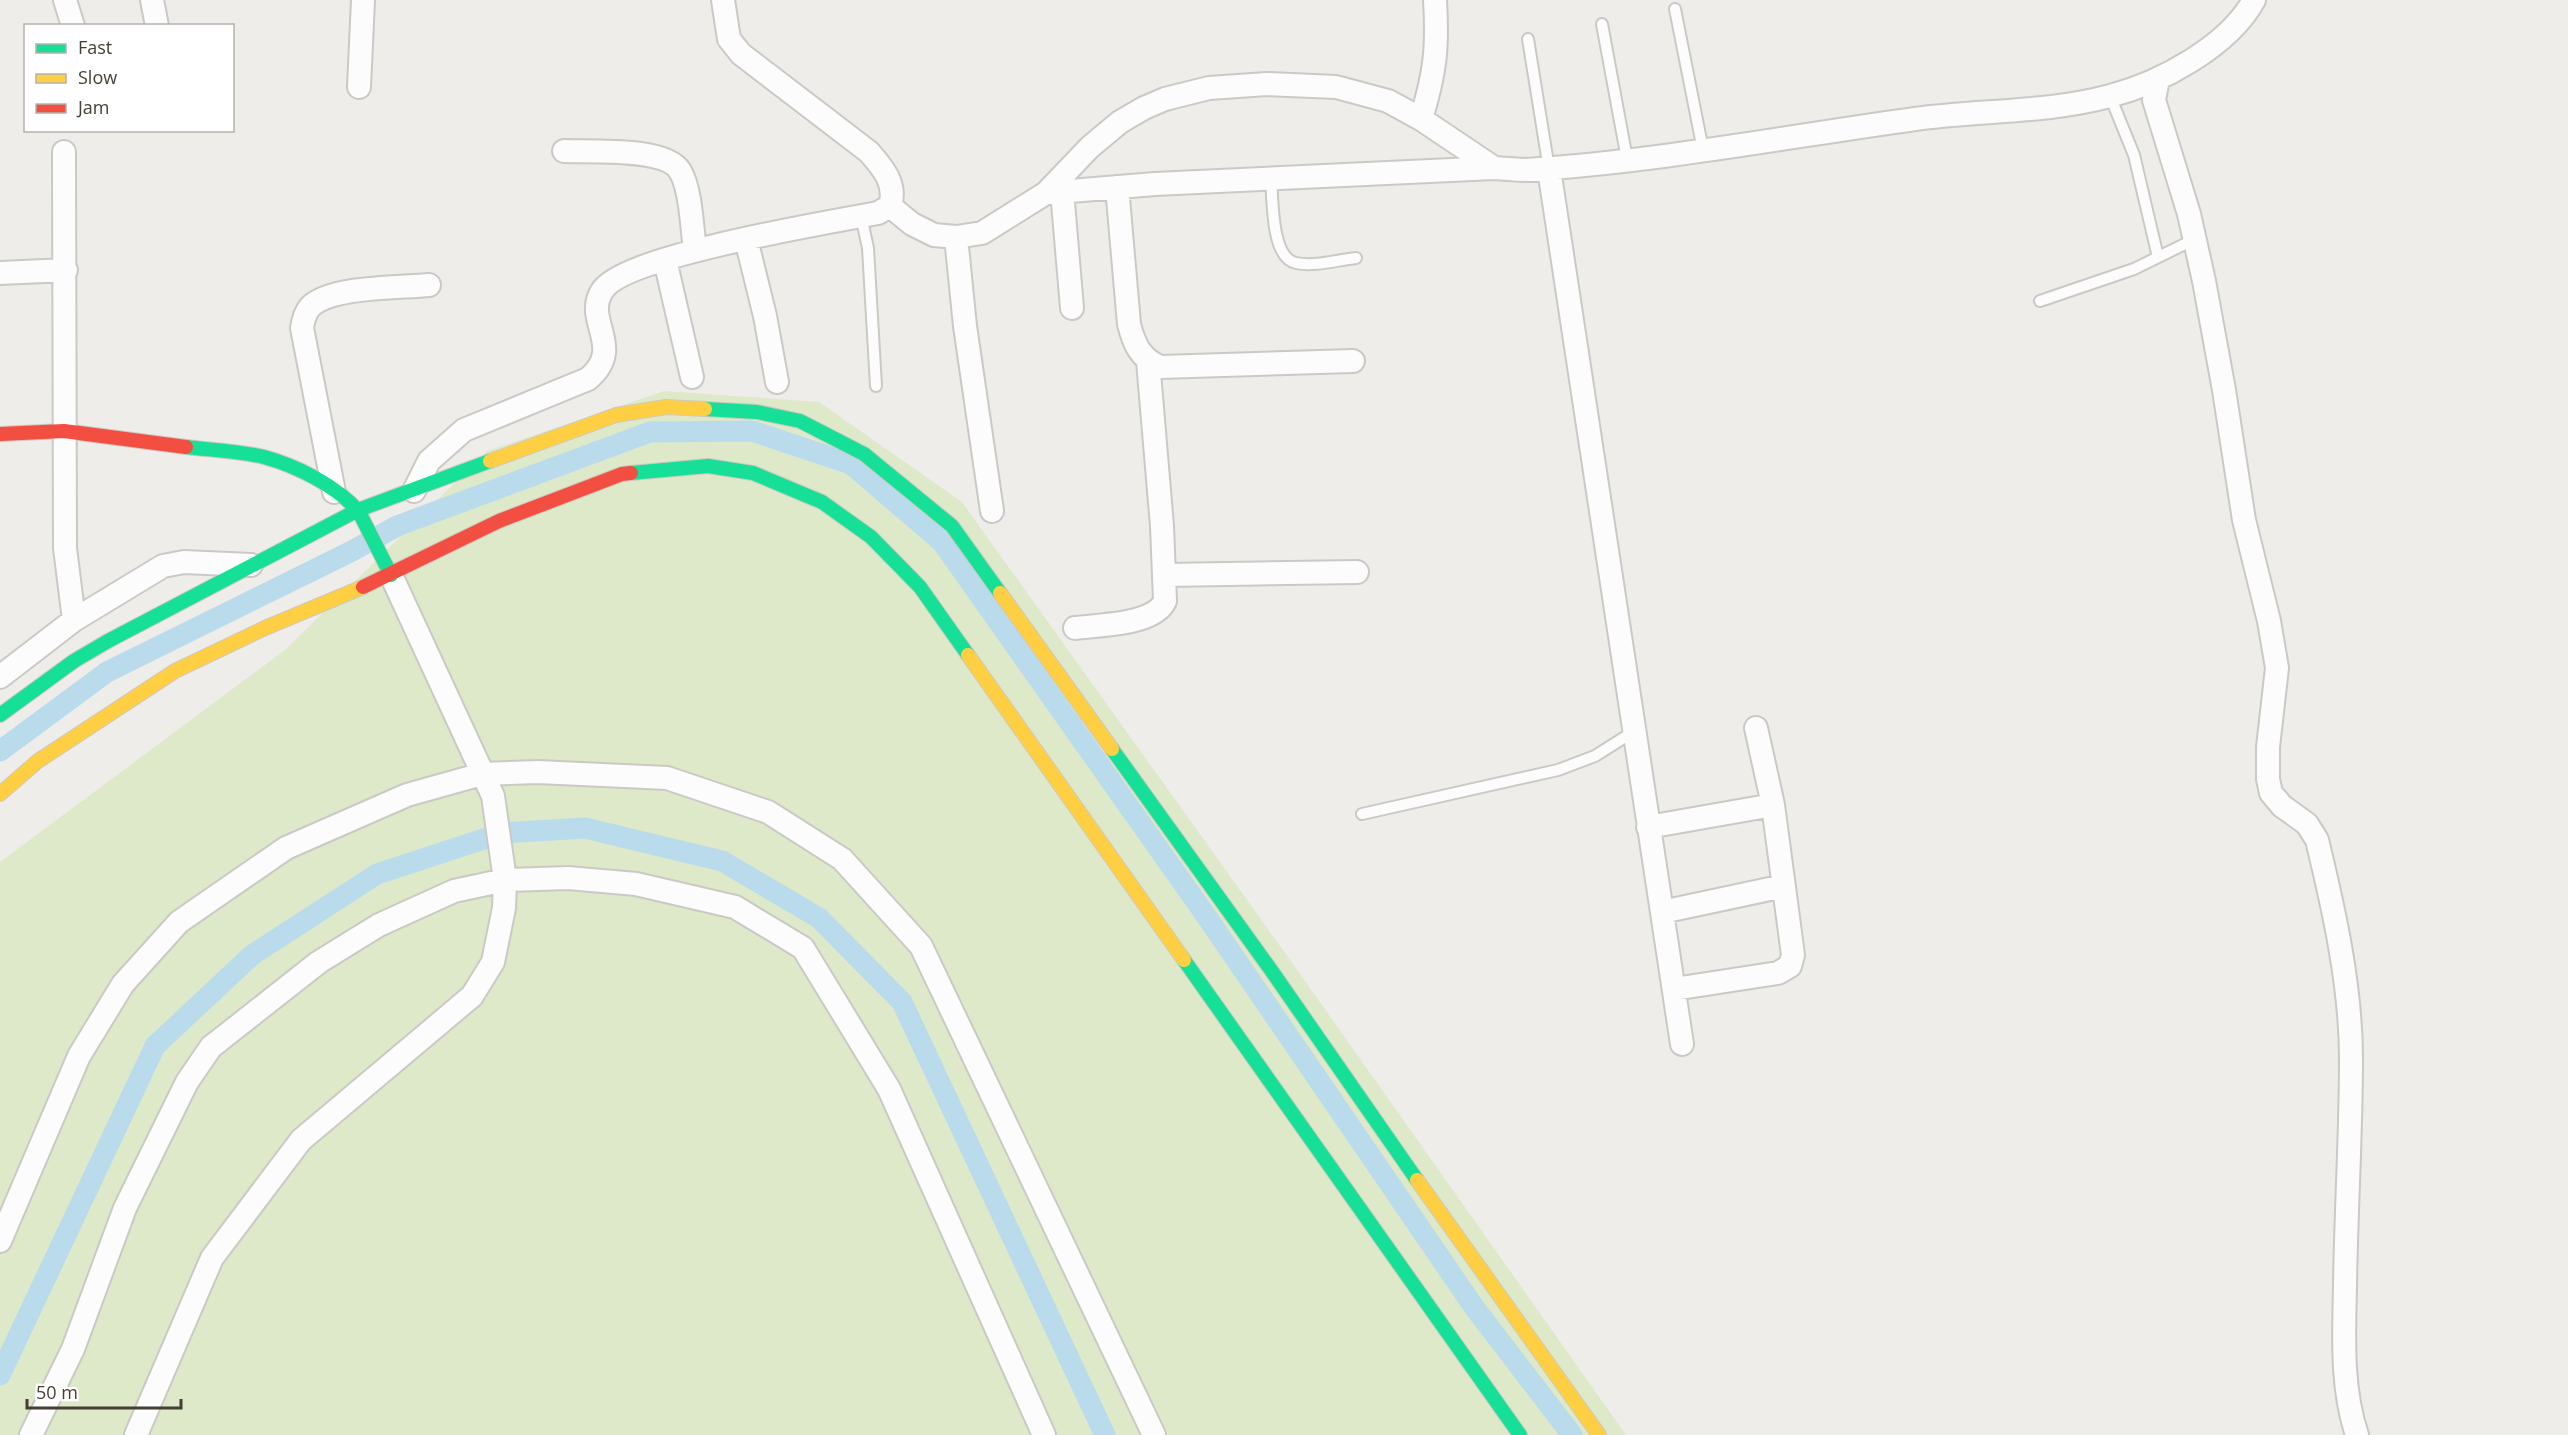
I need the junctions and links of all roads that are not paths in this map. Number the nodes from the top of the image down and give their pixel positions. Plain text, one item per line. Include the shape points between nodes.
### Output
1 (65, 0) edge
2 (152, 0) edge
3 (363, 0) edge
4 (723, 0) edge
5 (1435, 0) edge
6 (2254, 0) edge
7 (1676, 9) dead end
8 (72, 24) edge
9 (156, 24) edge
10 (1602, 24) dead end
11 (1528, 39) dead end
12 (2158, 79) junction
13 (359, 87) dead end
14 (2110, 96) junction
15 (1421, 119) junction
16 (1703, 150) junction
17 (564, 151) dead end
18 (63, 152) dead end
19 (1627, 159) junction
20 (1494, 168) junction
21 (1549, 169) junction
22 (1271, 179) junction
23 (1117, 187) junction
24 (1054, 192) junction
25 (890, 206) junction
26 (861, 216) junction
27 (956, 237) junction
28 (746, 239) junction
29 (2194, 239) junction
30 (695, 250) junction
31 (2158, 257) junction
32 (1356, 258) dead end
33 (664, 260) junction
34 (66, 270) junction
35 (0, 273) edge
36 (429, 285) dead end
37 (2040, 301) dead end
38 (1072, 308) dead end
39 (1353, 361) dead end
40 (1148, 362) junction
41 (692, 377) dead end
42 (777, 382) dead end
43 (876, 386) dead end
44 (64, 431) junction
45 (0, 434) edge
46 (414, 491) junction
47 (334, 492) junction
48 (992, 511) dead end
49 (361, 516) junction
50 (250, 566) junction
51 (388, 570) junction
52 (1357, 572) dead end
53 (1166, 575) junction
54 (74, 620) junction
55 (1075, 627) dead end
56 (0, 677) edge
57 (0, 715) edge
58 (1756, 728) dead end
59 (1633, 732) junction
60 (482, 774) junction
61 (0, 794) edge
62 (1773, 805) junction
63 (1362, 814) dead end
64 (1648, 827) junction
65 (504, 872) junction
66 (1784, 886) junction
67 (1662, 912) junction
68 (1674, 989) junction
69 (1682, 1044) dead end
70 (0, 1241) edge
71 (31, 1435) edge
72 (136, 1435) edge
73 (1044, 1435) edge
74 (1154, 1435) edge
75 (1520, 1435) edge
76 (1599, 1435) edge
77 (2357, 1435) edge

1 - 8 street
2 - 9 street
3 - 13 street
4 - 25 street via 729,39 741,54 869,152 885,171 894,193
5 - 15 street via 1437,52
6 - 12 street via 2235,27
7 - 16 lane
10 - 19 lane
11 - 21 lane
12 - 14 street
12 - 29 street via 2154,100
14 - 16 street via 2068,104 1919,118
14 - 31 lane via 2134,155
15 - 20 street
15 - 24 street via 1388,101 1336,87 1267,84 1209,88 1165,99 1120,122 1090,147
16 - 19 street
17 - 30 street via 654,155 670,161 685,184
18 - 34 street
19 - 21 street
20 - 21 street
20 - 22 street
21 - 59 street
22 - 23 street
22 - 32 lane via 1277,239 1283,256 1294,263 1311,264
23 - 24 street
23 - 40 street via 1130,324 1133,340
24 - 27 street via 982,233
24 - 38 street
25 - 26 street
25 - 27 street via 934,235
26 - 28 street
26 - 43 lane via 868,248
27 - 48 street
28 - 30 street
28 - 42 street
29 - 31 lane
29 - 77 street via 2224,390 2244,520 2277,668 2268,779 2271,793 2307,824 2317,840 2345,982 2351,1058 2344,1317 2346,1382
30 - 33 street
31 - 37 lane
33 - 41 street
33 - 46 street via 622,274 600,292 597,308 605,357 600,369 588,379 464,430 429,460
34 - 35 street
34 - 44 street
36 - 47 street via 326,297 310,307 304,317 302,328
39 - 40 street via 1160,367
40 - 53 street
44 - 45 street
44 - 47 street via 263,457 297,470
44 - 54 street via 65,548
46 - 49 street
46 - 76 street via 616,415 666,407 757,412 800,421 864,454 952,526
47 - 49 street
49 - 50 street
49 - 51 street
50 - 54 street via 184,562 163,566
50 - 57 street via 74,661
51 - 60 street
51 - 61 street via 175,671 38,761
51 - 75 street via 499,521 622,474 657,469 708,466 753,473 822,502 872,537 920,587
52 - 53 street
53 - 55 street via 1165,601 1154,614 1130,621
54 - 56 street
58 - 62 street
59 - 63 lane via 1595,756 1558,770
59 - 64 street
60 - 65 street via 493,796
60 - 70 street via 406,795 286,848 179,922 123,984 79,1056
60 - 74 street via 538,772 667,778 768,812 842,860 921,946
62 - 64 street
62 - 66 street
64 - 67 street
65 - 71 street via 379,925 319,962 212,1047 187,1082 125,1208 73,1349
65 - 72 street via 504,908 493,962 472,996 294,1149 212,1258
65 - 73 street via 636,884 735,908 803,948 889,1089
66 - 67 street
66 - 68 street via 1794,943 1790,966 1778,973
67 - 68 street
68 - 69 street

